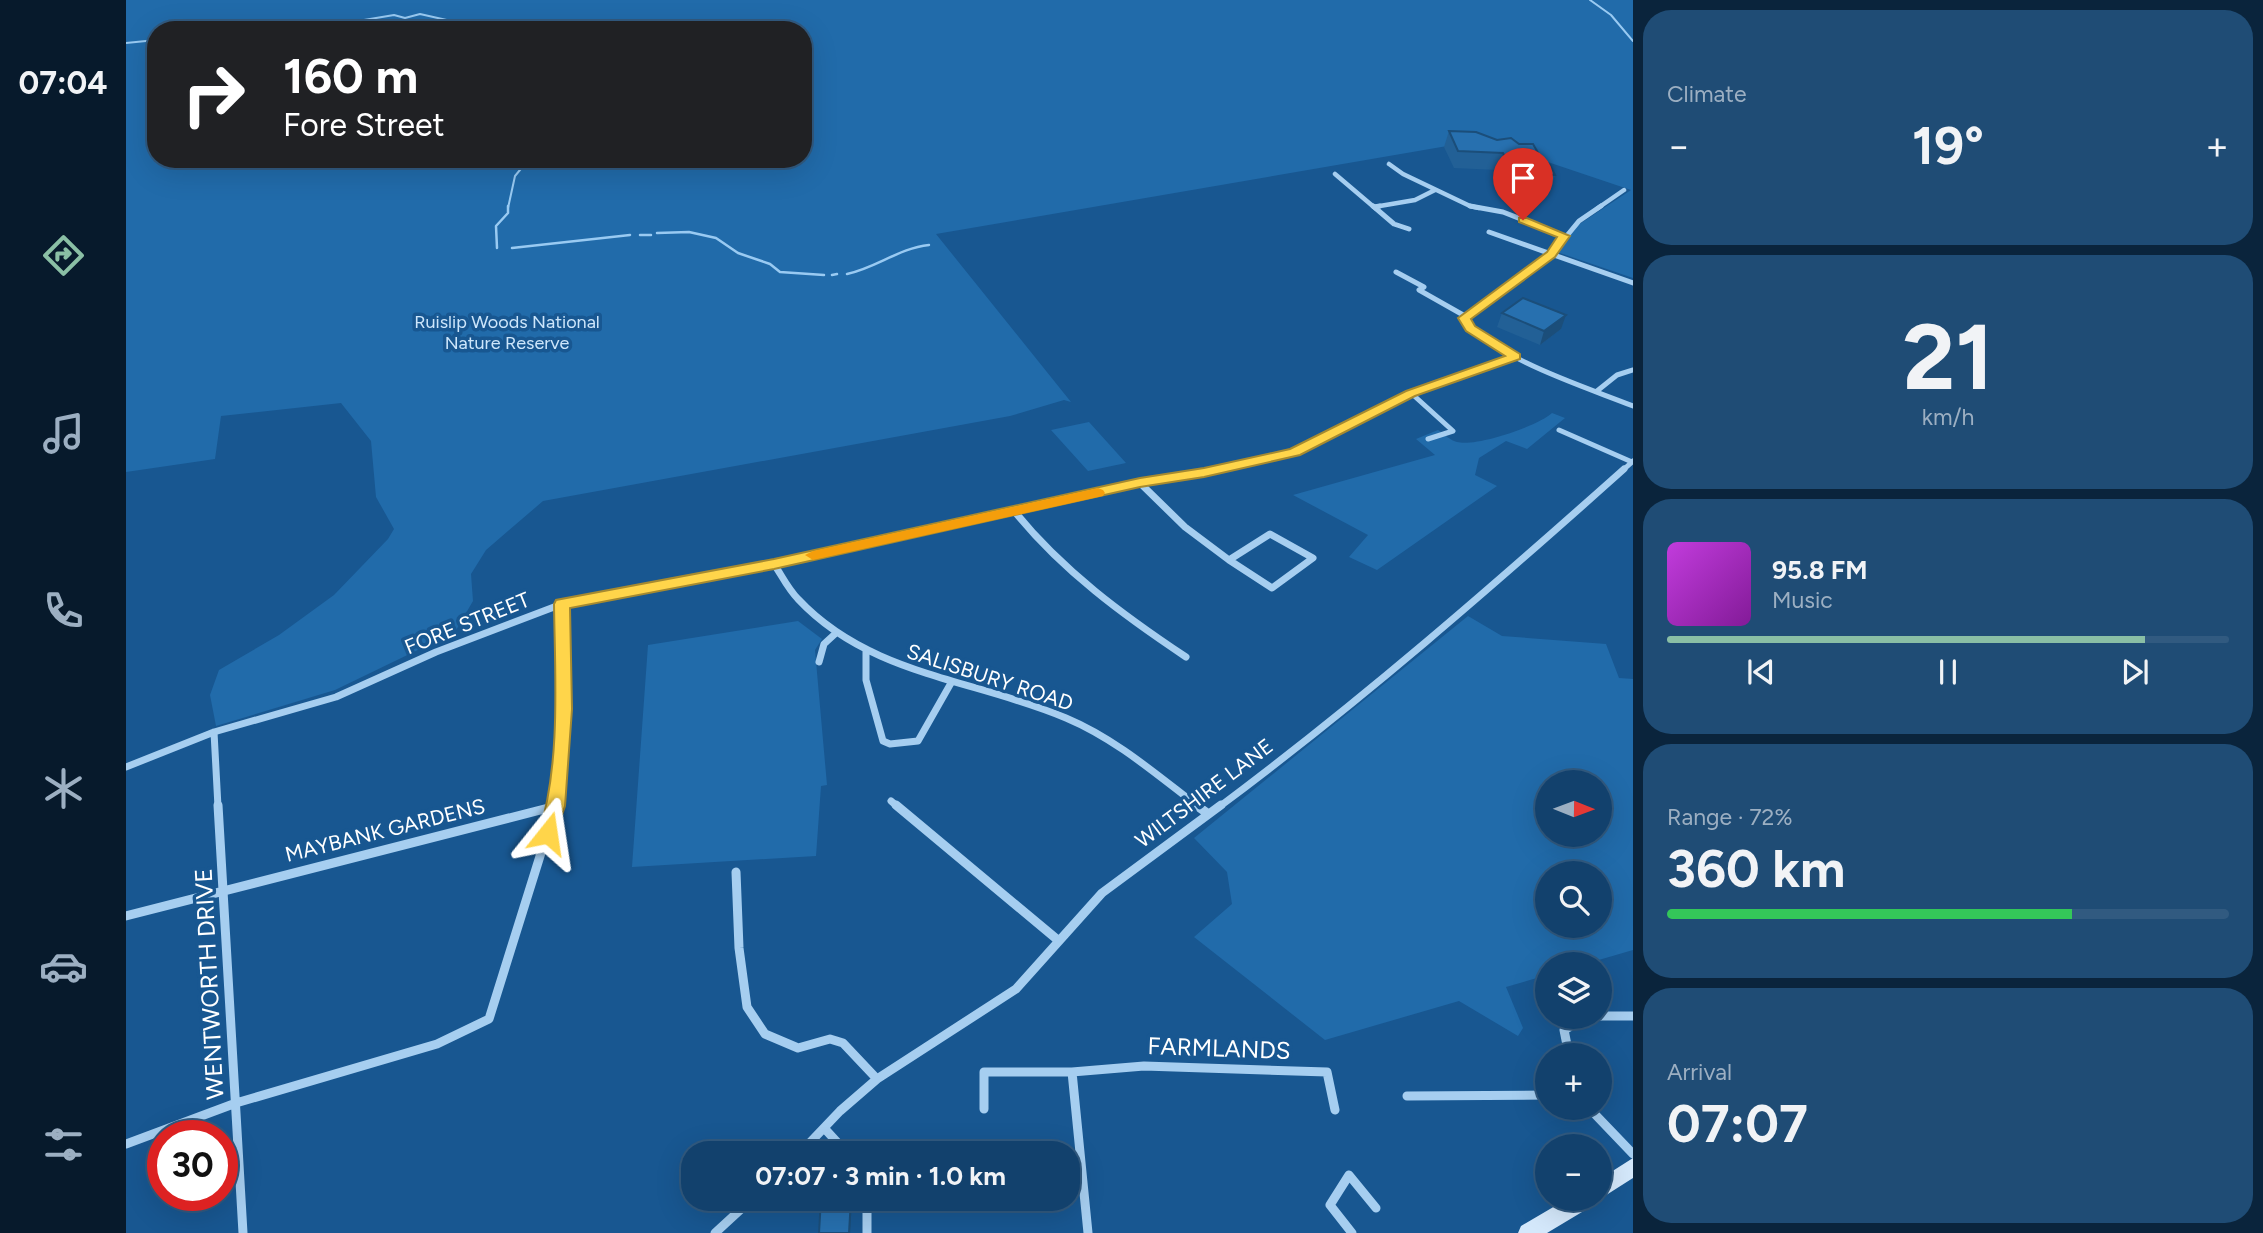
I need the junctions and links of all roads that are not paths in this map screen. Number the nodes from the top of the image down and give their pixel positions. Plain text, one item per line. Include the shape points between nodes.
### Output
1 (1389, 164) dead end
2 (1335, 174) dead end
3 (1435, 190) junction
4 (1624, 190) dead end
5 (1374, 207) junction
6 (1409, 229) dead end
7 (1489, 232) dead end
8 (1564, 236) junction
9 (1551, 255) junction
10 (1396, 272) dead end
11 (1633, 284) edge
12 (1465, 316) junction
13 (1516, 356) junction
14 (1633, 370) edge
15 (1597, 391) junction
16 (1410, 393) junction
17 (1633, 406) edge
18 (1559, 430) dead end
19 (1429, 439) dead end
20 (1632, 461) edge
21 (1140, 483) junction
22 (1016, 512) junction
23 (1228, 561) junction
24 (774, 564) junction
25 (562, 604) junction
26 (836, 634) junction
27 (866, 650) junction
28 (1186, 657) dead end
29 (819, 662) dead end
30 (951, 683) junction
31 (214, 732) junction
32 (126, 767) edge
33 (891, 801) dead end
34 (556, 806) junction
35 (1207, 813) junction
36 (736, 872) dead end
37 (223, 889) junction
38 (126, 916) edge
39 (1059, 941) junction
40 (1612, 1016) edge
41 (1633, 1016) edge
42 (1072, 1072) junction
43 (877, 1079) junction
44 (1535, 1095) edge
45 (1408, 1096) dead end
46 (236, 1103) junction
47 (984, 1109) dead end
48 (1335, 1110) dead end
49 (1600, 1120) edge
50 (825, 1129) junction
51 (812, 1141) edge
52 (836, 1141) edge
53 (126, 1144) edge
54 (1633, 1154) edge
55 (1633, 1167) edge
56 (1612, 1182) edge
57 (1376, 1208) dead end
58 (739, 1211) edge
59 (867, 1211) edge
60 (1565, 1211) edge
61 (243, 1233) edge
62 (715, 1233) edge
63 (866, 1233) edge
64 (1088, 1233) edge
65 (1352, 1233) edge
66 (1528, 1233) edge

1 - 3 street
2 - 5 street
3 - 5 street via 1415,200
3 - 8 street
4 - 8 street
5 - 6 street via 1394,224
7 - 9 street
8 - 9 street
9 - 11 street
9 - 12 street
10 - 12 street
12 - 13 street via 1470,328
13 - 15 street
13 - 16 street, FORE STREET
14 - 15 street via 1617,375
15 - 17 street
16 - 19 street via 1453,431
16 - 21 street, FORE STREET via 1295,452
18 - 20 street
20 - 35 street, WILTSHIRE LANE via 1295,750
21 - 22 street, FORE STREET
21 - 23 street via 1196,538
22 - 24 street, FORE STREET
22 - 28 street via 1032,534 1111,604
23 - 23 street via 1270,534 1313,558 1272,588
24 - 25 street, FORE STREET
24 - 26 street, SALISBURY ROAD via 798,599
25 - 31 street, FORE STREET via 436,652 336,697
25 - 34 street via 563,709
26 - 27 street, SALISBURY ROAD
26 - 29 street via 824,644
27 - 30 street, SALISBURY ROAD
27 - 30 street via 866,680 883,741 890,744 918,741
30 - 35 street, SALISBURY ROAD via 1067,719 1134,759
31 - 32 street, FORE STREET
31 - 37 street, WENTWORTH DRIVE
33 - 39 street
34 - 37 street, MAYBANK GARDENS
34 - 46 street via 489,1018 438,1044
35 - 39 street, WILTSHIRE LANE via 1102,893
36 - 43 street via 738,948 747,1007 765,1034 798,1048 830,1039 843,1043
37 - 38 street, MAYBANK GARDENS
37 - 46 street, WENTWORTH DRIVE
39 - 43 street, WILTSHIRE LANE via 1016,989
40 - 41 street
42 - 47 street, FARMLANDS via 984,1072
42 - 48 street, FARMLANDS via 1144,1066 1327,1072
42 - 64 street
43 - 50 street, WILTSHIRE LANE
44 - 45 street
46 - 53 street
46 - 61 street, WENTWORTH DRIVE
49 - 54 street
50 - 51 street, WILTSHIRE LANE
50 - 52 street
55 - 56 main road
57 - 65 street via 1349,1175 1330,1205
58 - 62 street
59 - 63 street
60 - 66 main road

